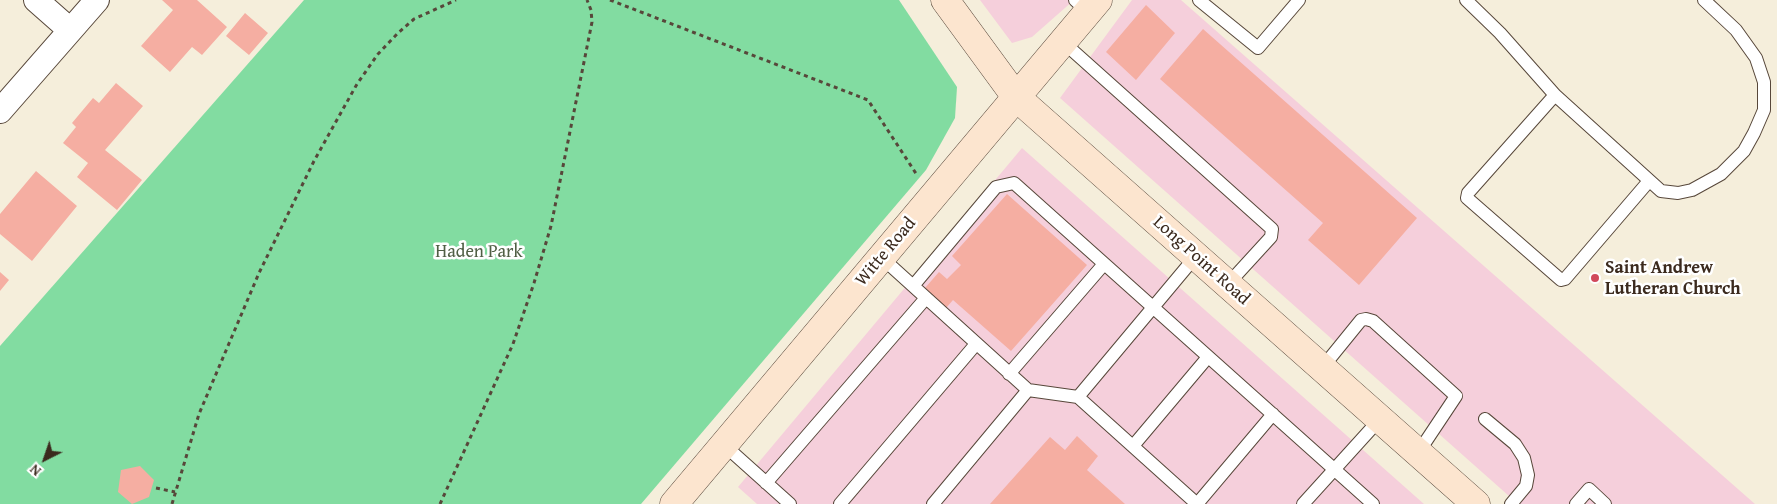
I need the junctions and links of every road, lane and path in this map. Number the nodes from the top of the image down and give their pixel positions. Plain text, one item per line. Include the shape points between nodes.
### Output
1 (36, 0) edge
2 (98, 0) edge
3 (456, 0) edge
4 (587, 0) edge
5 (610, 0) edge
6 (945, 0) edge
7 (1199, 0) edge
8 (1299, 0) edge
9 (1466, 0) edge
10 (1704, 0) edge
11 (1087, 4) edge
12 (70, 30) junction
13 (1063, 42) junction
14 (1554, 95) junction
15 (1016, 97) junction
16 (0, 111) edge
17 (1649, 180) junction
18 (931, 198) junction
19 (1196, 256) junction
20 (881, 257) junction
21 (1104, 264) junction
22 (1228, 284) junction
23 (913, 286) junction
24 (926, 298) junction
25 (1152, 306) junction
26 (976, 344) junction
27 (1208, 356) junction
28 (1322, 368) junction
29 (1009, 374) junction
30 (1028, 390) junction
31 (1078, 397) junction
32 (1272, 414) junction
33 (1380, 419) junction
34 (1485, 419) dead end
35 (723, 444) junction
36 (1133, 446) junction
37 (1418, 453) junction
38 (1334, 469) junction
39 (766, 483) junction
40 (156, 488) dead end
41 (175, 492) junction
42 (172, 504) edge
43 (440, 504) edge
44 (674, 504) edge
45 (790, 504) edge
46 (840, 504) edge
47 (933, 504) edge
48 (1197, 504) edge
49 (1303, 504) edge
50 (1373, 504) edge
51 (1476, 504) edge
52 (1511, 504) edge
53 (1576, 504) edge
54 (1605, 504) edge

1 - 12 street
2 - 12 street
3 - 41 path via 414,19 378,54 357,84 314,161 259,273 199,414
4 - 43 path via 592,10 592,22 551,226 513,344
5 - 18 path via 868,100
6 - 15 main road, Long Point Road
7 - 8 lane via 1258,48
9 - 14 lane via 1500,33
10 - 17 lane via 1736,30 1756,58 1764,82 1764,110 1744,151 1721,174 1692,190 1678,193 1661,190
11 - 13 main road, Witte Road
12 - 16 street
13 - 15 main road, Witte Road
13 - 22 lane via 1272,230 1271,237
14 - 17 lane
14 - 17 lane via 1468,194 1470,202 1561,280
15 - 18 main road, Witte Road
15 - 19 main road, Long Point Road
18 - 20 main road, Witte Road
19 - 22 main road, Long Point Road
19 - 25 lane
20 - 23 lane
20 - 35 main road, Witte Road
21 - 23 lane via 1014,183 996,187
21 - 25 lane
21 - 29 lane
22 - 28 main road, Long Point Road
23 - 24 lane
24 - 26 lane
24 - 39 lane
25 - 27 lane
25 - 31 lane
26 - 29 lane
26 - 46 lane
27 - 32 lane
27 - 36 lane
28 - 33 main road, Long Point Road
28 - 37 lane via 1361,320 1373,321 1456,396
29 - 30 lane
30 - 31 lane
30 - 47 lane
31 - 36 lane
32 - 38 lane
32 - 48 lane
33 - 37 main road, Long Point Road
33 - 38 lane
34 - 52 lane via 1515,444 1524,458 1528,475 1526,486
35 - 39 lane
35 - 44 main road, Witte Road
36 - 48 lane
37 - 51 main road, Long Point Road
38 - 49 lane
38 - 50 lane
39 - 45 lane
40 - 41 path
41 - 42 path
53 - 54 lane via 1589,489

